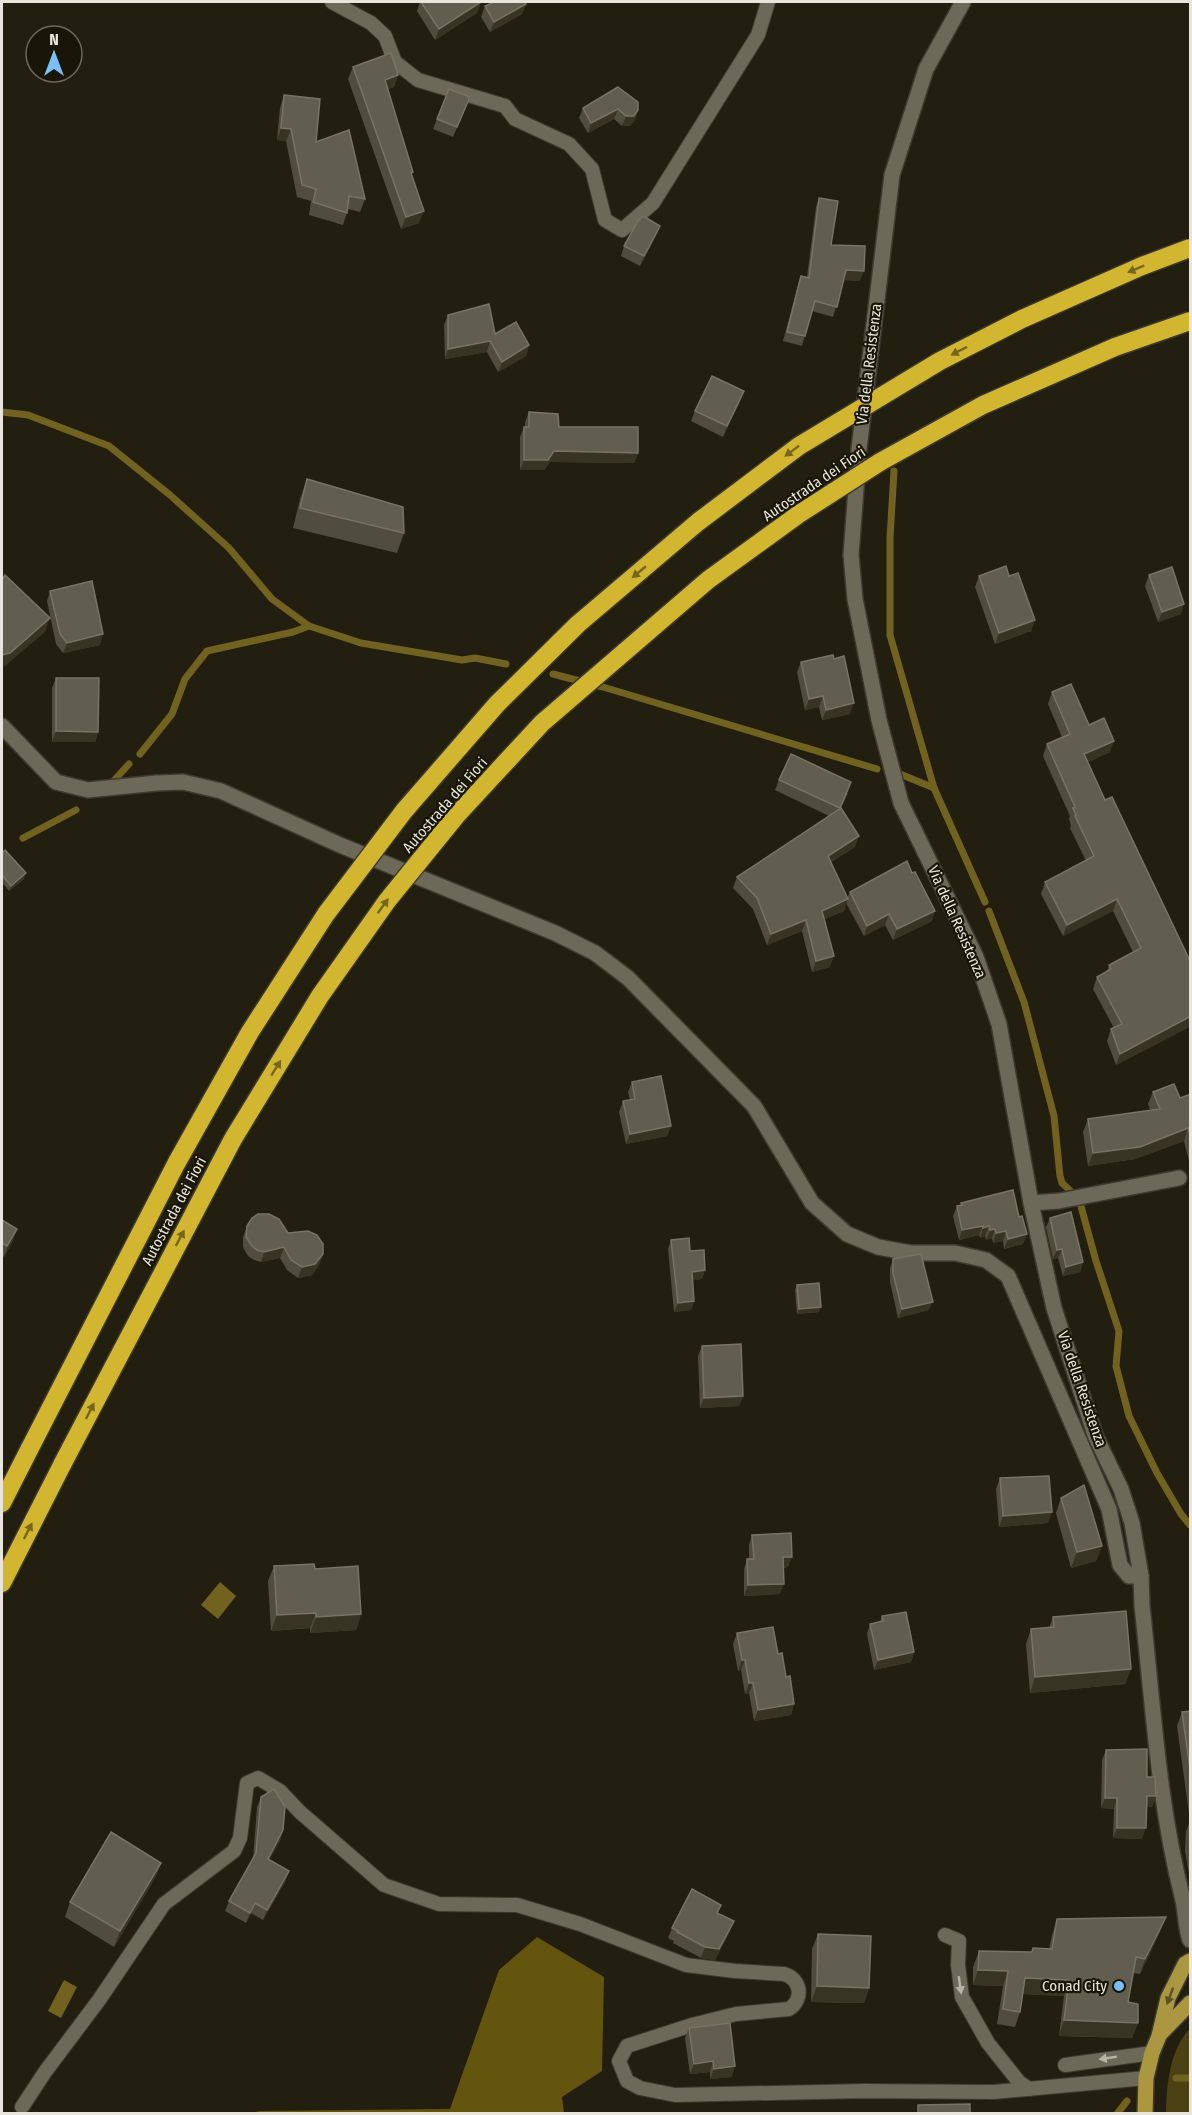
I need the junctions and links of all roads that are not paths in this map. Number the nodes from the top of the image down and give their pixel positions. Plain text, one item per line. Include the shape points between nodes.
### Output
1 (332, 2) edge
2 (768, 2) edge
3 (963, 2) edge
4 (1191, 248) edge
5 (1191, 321) edge
6 (2, 726) edge
7 (1179, 1178) dead end
8 (1031, 1203) junction
9 (2, 1503) edge
10 (1141, 1576) junction
11 (2, 1583) edge
12 (1188, 1918) edge
13 (945, 1935) dead end
14 (1191, 1940) edge
15 (1191, 1961) edge
16 (1191, 2003) edge
17 (1158, 2036) junction
18 (1152, 2053) junction
19 (1065, 2065) dead end
20 (1146, 2078) junction
21 (1029, 2089) junction
22 (22, 2107) dead end
23 (1145, 2114) edge

1 - 2 lane via 385,36 395,62 418,80 505,106 515,119 569,144 592,169 605,220 622,230 653,203 758,35
3 - 8 street, Via della Resistenza via 926,69 892,175 859,449 851,555 855,599 898,792 976,957 999,1024
4 -> 9 highway, Autostrada dei Fiori, bridge via 1022,319 940,361 799,446 698,522 587,617 496,704 404,811 333,904 250,1032 176,1164
11 -> 5 highway, Autostrada dei Fiori, bridge via 233,1138 320,996 387,901 456,816 542,723 708,580 880,462 983,405 1115,347
6 - 10 street via 56,782 88,790 183,782 221,791 595,952 628,978 754,1106 812,1203 847,1234 878,1247 911,1253 955,1253 986,1260 1008,1276 1109,1509 1120,1565 1129,1576
7 - 8 street
8 - 10 street, Via della Resistenza via 1054,1308 1095,1435 1121,1489 1132,1523
10 - 12 street, Via della Resistenza via 1162,1791 1170,1849
12 - 14 street, Via della Resistenza
13 -> 21 lane via 958,1941 962,1997 988,2043
15 -> 17 main road via 1185,1964 1168,1998
16 - 17 main road
17 - 18 main road
18 -> 19 lane
18 - 20 main road
20 - 21 lane
20 - 23 main road
21 - 22 lane via 675,2095 640,2088 627,2081 619,2061 627,2046 736,2014 789,2009 799,1995 794,1979 784,1974 686,1965 580,1924 517,1905 440,1904 384,1885 280,1791 258,1778 247,1784 240,1838 234,1851 164,1904

